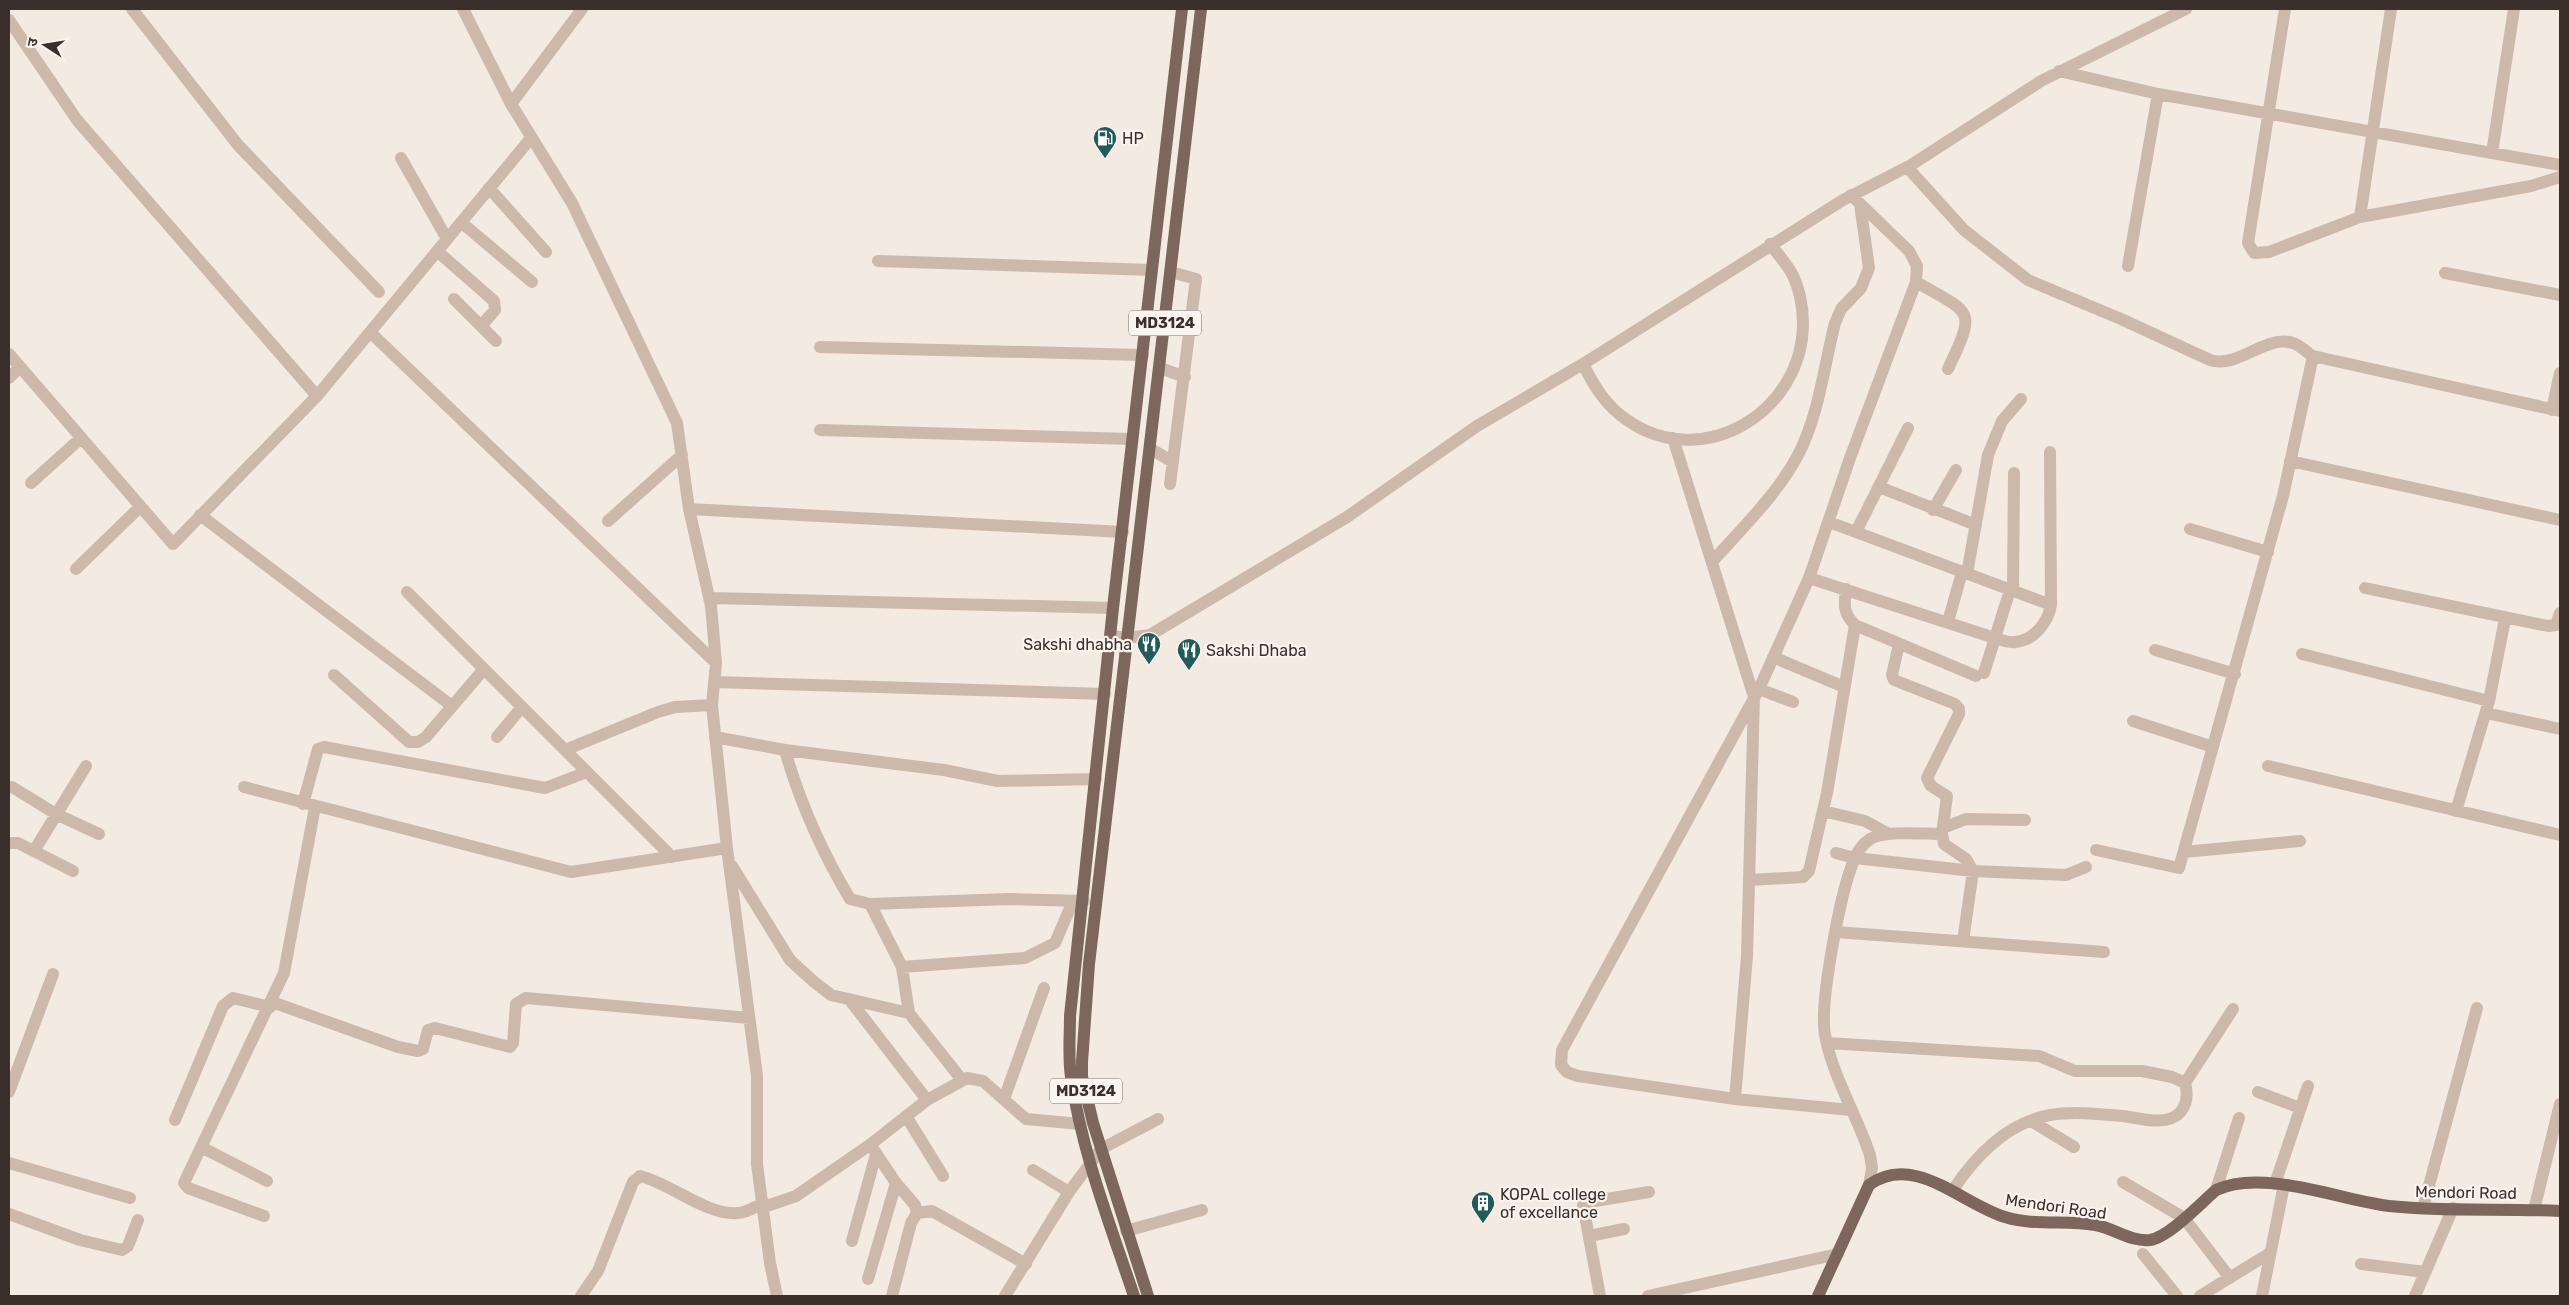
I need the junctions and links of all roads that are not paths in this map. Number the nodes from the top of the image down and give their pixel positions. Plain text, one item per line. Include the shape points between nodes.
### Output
1 (132, 9) edge
2 (463, 9) edge
3 (582, 9) edge
4 (1182, 9) edge
5 (1201, 9) edge
6 (2186, 9) edge
7 (2285, 9) edge
8 (2391, 9) edge
9 (2514, 9) edge
10 (9, 20) edge
11 (2059, 71) junction
12 (2158, 94) junction
13 (511, 104) junction
14 (2268, 113) junction
15 (2372, 130) junction
16 (531, 138) junction
17 (2492, 152) junction
18 (401, 158) dead end
19 (2560, 165) edge
20 (1907, 167) junction
21 (2560, 177) edge
22 (489, 188) junction
23 (1856, 197) junction
24 (2360, 216) junction
25 (461, 222) junction
26 (447, 239) junction
27 (1770, 244) junction
28 (437, 251) junction
29 (546, 252) dead end
30 (878, 261) dead end
31 (2128, 266) dead end
32 (1152, 270) junction
33 (1171, 272) junction
34 (2445, 273) dead end
35 (532, 282) dead end
36 (1916, 282) junction
37 (379, 292) dead end
38 (2560, 295) edge
39 (454, 299) dead end
40 (481, 326) junction
41 (370, 332) junction
42 (496, 341) dead end
43 (820, 347) dead end
44 (9, 354) edge
45 (1143, 355) junction
46 (2313, 356) junction
47 (1584, 364) junction
48 (20, 367) junction
49 (1160, 368) junction
50 (1948, 369) dead end
51 (2560, 374) edge
52 (1185, 377) junction
53 (9, 378) edge
54 (1140, 386) junction
55 (1158, 388) junction
56 (317, 396) junction
57 (2021, 399) dead end
58 (2556, 411) edge
59 (1908, 428) dead end
60 (820, 430) dead end
61 (81, 438) junction
62 (1673, 438) junction
63 (1132, 439) junction
64 (1151, 449) junction
65 (2050, 452) dead end
66 (682, 455) junction
67 (1173, 462) junction
68 (2290, 462) junction
69 (1956, 470) dead end
70 (2014, 473) dead end
71 (31, 483) dead end
72 (1170, 484) dead end
73 (1879, 487) junction
74 (140, 507) junction
75 (688, 509) junction
76 (1933, 510) junction
77 (200, 516) junction
78 (2560, 520) edge
79 (608, 521) dead end
80 (1829, 522) junction
81 (1976, 525) junction
82 (2190, 529) dead end
83 (1123, 532) junction
84 (1856, 532) junction
85 (2268, 552) junction
86 (1712, 562) junction
87 (76, 570) dead end
88 (1965, 573) junction
89 (1809, 578) junction
90 (2365, 588) dead end
91 (1846, 589) junction
92 (2012, 591) junction
93 (407, 592) dead end
94 (710, 598) junction
95 (2050, 605) junction
96 (1113, 608) junction
97 (2560, 613) edge
98 (2504, 619) junction
99 (1948, 622) junction
100 (1855, 625) junction
101 (1112, 636) junction
102 (1128, 638) junction
103 (1995, 638) junction
104 (1899, 644) junction
105 (2156, 650) dead end
106 (2302, 654) dead end
107 (1773, 657) junction
108 (716, 663) junction
109 (484, 669) junction
110 (2234, 674) junction
111 (334, 675) dead end
112 (714, 682) junction
113 (1844, 687) junction
114 (1756, 693) junction
115 (1105, 694) junction
116 (1793, 702) dead end
117 (712, 705) junction
118 (452, 706) junction
119 (522, 707) junction
120 (2487, 707) junction
121 (2133, 721) dead end
122 (2560, 729) edge
123 (497, 737) dead end
124 (715, 737) junction
125 (2213, 747) junction
126 (565, 750) junction
127 (785, 750) junction
128 (86, 766) dead end
129 (2268, 766) dead end
130 (587, 772) junction
131 (1096, 779) junction
132 (12, 787) dead end
133 (244, 787) dead end
134 (302, 804) junction
135 (315, 807) junction
136 (1823, 811) junction
137 (2456, 811) junction
138 (56, 814) junction
139 (2026, 820) dead end
140 (1942, 831) junction
141 (100, 834) dead end
142 (1888, 834) junction
143 (2560, 836) edge
144 (2300, 841) dead end
145 (9, 843) edge
146 (2096, 850) dead end
147 (34, 851) junction
148 (2184, 852) junction
149 (1836, 853) dead end
150 (728, 854) junction
151 (672, 857) junction
152 (1855, 858) junction
153 (2086, 867) dead end
154 (73, 871) dead end
155 (1973, 871) junction
156 (1749, 880) junction
157 (1078, 901) junction
158 (870, 904) junction
159 (1836, 932) junction
160 (1963, 941) junction
161 (2104, 952) dead end
162 (902, 967) junction
163 (53, 974) dead end
164 (1044, 988) dead end
165 (849, 999) junction
166 (271, 1004) junction
167 (2477, 1008) dead end
168 (2233, 1009) dead end
169 (909, 1013) junction
170 (749, 1018) junction
171 (1827, 1043) junction
172 (962, 1080) junction
173 (2185, 1083) junction
174 (2308, 1086) dead end
175 (9, 1092) edge
176 (2258, 1092) dead end
177 (1004, 1099) junction
178 (1735, 1099) junction
179 (927, 1100) junction
180 (2560, 1104) edge
181 (2300, 1108) junction
182 (1851, 1110) junction
183 (906, 1116) junction
184 (2239, 1118) dead end
185 (1158, 1119) dead end
186 (175, 1120) dead end
187 (2031, 1121) junction
188 (1080, 1124) junction
189 (201, 1147) junction
190 (2074, 1147) dead end
191 (874, 1149) junction
192 (1101, 1149) junction
193 (9, 1163) edge
194 (1089, 1165) junction
195 (1033, 1170) dead end
196 (943, 1176) dead end
197 (267, 1181) dead end
198 (2123, 1182) dead end
199 (896, 1183) junction
200 (2280, 1185) junction
201 (1869, 1186) junction
202 (1953, 1190) junction
203 (2216, 1190) junction
204 (1069, 1192) junction
205 (1649, 1192) dead end
206 (130, 1198) dead end
207 (764, 1205) junction
208 (2423, 1208) junction
209 (2453, 1208) junction
210 (1202, 1210) dead end
211 (2534, 1210) junction
212 (2560, 1211) edge
213 (917, 1213) junction
214 (9, 1214) edge
215 (264, 1216) dead end
216 (2184, 1218) junction
217 (138, 1220) dead end
218 (1624, 1229) dead end
219 (1126, 1232) junction
220 (1589, 1236) junction
221 (852, 1241) dead end
222 (2270, 1253) junction
223 (1838, 1254) junction
224 (2143, 1254) dead end
225 (1026, 1264) junction
226 (2361, 1264) dead end
227 (2425, 1272) junction
228 (2230, 1278) junction
229 (868, 1279) dead end
230 (585, 1295) edge
231 (777, 1296) edge
232 (892, 1296) edge
233 (1005, 1296) edge
234 (1134, 1296) edge
235 (1148, 1296) edge
236 (1600, 1296) edge
237 (1648, 1296) edge
238 (1818, 1296) edge
239 (2176, 1296) edge
240 (2200, 1296) edge
241 (2262, 1296) edge
242 (2415, 1296) edge

1 - 37 street via 238,145
2 - 13 street
3 - 13 street
4 - 32 main road, MD3124
5 - 33 main road, MD3124
6 - 11 street
7 - 14 street
8 - 15 street
9 - 17 street
10 - 56 street via 77,120
11 - 12 street
11 - 20 street
12 - 14 street
12 - 31 street
13 - 16 street
14 - 15 street
14 - 24 street via 2248,243 2250,249 2260,254 2269,252
15 - 17 street
15 - 24 street
16 - 22 street
16 - 66 street via 576,212 677,423
17 - 19 street
18 - 26 street
20 - 23 street
20 - 46 street via 1964,230 2028,280 2218,363 2270,344 2293,343
21 - 24 street via 2531,186
22 - 25 street
22 - 29 street
23 - 27 street
23 - 36 street via 1909,251 1917,266
23 - 86 street via 1869,268 1860,288 1840,309 1835,322 1807,435 1781,481
25 - 26 street
25 - 35 street
26 - 28 street
27 - 47 street
27 - 62 street via 1791,273 1803,307 1803,342 1792,377 1771,406 1742,427 1708,438
28 - 40 street via 494,301 495,310
28 - 41 street
30 - 32 street
32 - 45 main road, MD3124
33 - 49 main road, MD3124
33 - 52 street via 1196,279
34 - 38 street
36 - 50 street via 1958,306 1964,314 1966,329
36 - 80 street
39 - 40 street
40 - 42 street
41 - 56 street
41 - 108 street
43 - 45 street
44 - 48 street
45 - 54 main road, MD3124
46 - 58 street
46 - 68 street
47 - 62 street via 1594,386 1628,421
47 - 102 street via 1477,426 1303,544 1150,635
48 - 53 street
48 - 61 street
49 - 52 street
49 - 55 main road, MD3124
51 - 58 street
52 - 67 street
54 - 55 main road
54 - 63 main road, MD3124
55 - 64 main road, MD3124
56 - 77 street
57 - 81 street via 1996,431 1982,482
59 - 73 street
60 - 63 street
61 - 71 street
61 - 74 street
62 - 86 street
63 - 83 main road, MD3124
64 - 67 street
64 - 102 main road, MD3124
65 - 95 street
66 - 75 street
66 - 79 street
67 - 72 street
68 - 78 street
68 - 85 street
69 - 76 street
70 - 92 street
73 - 76 street
73 - 84 street
74 - 77 street via 173,544
74 - 87 street
75 - 83 street
75 - 94 street
76 - 81 street
77 - 118 street
80 - 84 street
80 - 89 street
81 - 88 street
82 - 85 street
83 - 96 main road, MD3124
84 - 88 street
85 - 110 street
86 - 114 street
88 - 92 street
88 - 99 street
89 - 91 street
89 - 107 street
90 - 98 street
91 - 99 street
91 - 100 street via 1844,608
92 - 95 street
92 - 103 street
93 - 109 street
94 - 96 street
94 - 108 street
95 - 103 street via 2045,623 2027,638 2014,643
96 - 101 main road, MD3124
97 - 98 street via 2556,625 2548,626
98 - 120 street
99 - 103 street
100 - 104 street
100 - 113 street
101 - 102 street
101 - 115 main road
102 - 192 main road, MD3124 via 1089,964 1082,1062 1082,1078
103 - 104 street via 1980,674
104 - 140 street via 1892,675 1894,680 1955,704 1959,709 1927,778 1930,786 1948,796
105 - 110 street
106 - 120 street
107 - 113 street
107 - 114 street
108 - 112 street
109 - 118 street
109 - 119 street
110 - 125 street
111 - 118 street via 409,742 418,742 426,736
112 - 115 street
112 - 117 street
113 - 136 street
114 - 116 street
114 - 156 street
114 - 178 street via 1561,1057 1561,1065 1567,1072 1578,1076
115 - 131 main road
117 - 124 street
117 - 126 street via 675,707 658,712
119 - 123 street
119 - 126 street
120 - 122 street
120 - 137 street
121 - 125 street
124 - 127 street
124 - 150 street
125 - 148 street
126 - 130 street
127 - 131 street via 944,770 998,781
127 - 158 street via 798,796 826,859 850,899
128 - 138 street
129 - 137 street
130 - 134 street via 553,786 536,788 324,747 318,749
130 - 151 street
131 - 157 main road
132 - 138 street
133 - 134 street
134 - 135 street
135 - 151 street via 570,872
135 - 166 street via 287,962
136 - 142 street via 1865,821
136 - 156 street via 1807,875
137 - 143 street
138 - 141 street
138 - 147 street
139 - 140 street via 1966,819
140 - 142 street
140 - 155 street via 1944,844 1966,858
142 - 152 street via 1867,841
144 - 148 street
145 - 147 street
146 - 148 street via 2179,868
147 - 154 street
149 - 152 street
150 - 151 street
150 - 165 street via 790,960 831,995
150 - 170 street
152 - 155 street
152 - 159 street
153 - 155 street via 2066,875
155 - 160 street
156 - 178 street via 1747,956
157 - 158 street via 1009,899
157 - 162 street via 1055,943 1025,958
157 - 188 main road via 1070,1016 1070,1075
158 - 162 street
159 - 160 street
159 - 171 street via 1824,1014
160 - 161 street
162 - 169 street
163 - 175 street
164 - 177 street
165 - 169 street
165 - 179 street
166 - 170 street via 418,1052 423,1049 428,1030 435,1028 510,1047 516,1004 526,998
166 - 186 street via 233,998 223,1006
166 - 189 street
167 - 208 street
168 - 173 street
169 - 172 street
170 - 207 street via 757,1076 757,1164
171 - 173 street via 2039,1056 2075,1071 2142,1071
171 - 182 street
172 - 177 street via 983,1081
172 - 179 street
173 - 187 street via 2188,1091 2186,1104 2170,1119 2155,1121 2073,1114 2050,1115
174 - 181 street
176 - 181 street
177 - 188 street via 1026,1119
178 - 182 street
179 - 183 street
180 - 211 street
181 - 200 street
182 - 201 street via 1870,1155
183 - 191 street
183 - 196 street
184 - 203 street
185 - 192 street
187 - 190 street
187 - 202 street via 1986,1148
188 - 194 main road
189 - 197 street
189 - 215 street via 185,1186
191 - 199 street
191 - 207 street via 796,1196
191 - 221 street
192 - 194 street
192 - 219 main road, MD3124
193 - 206 street
194 - 204 street
194 - 234 main road
195 - 204 street
198 - 216 street
199 - 213 street via 916,1205
199 - 229 street
200 - 203 main road, Mendori Road via 2226,1186
200 - 208 main road, Mendori Road via 2388,1206
200 - 222 street
201 - 202 main road, Mendori Road via 1879,1178 1902,1174
201 - 223 main road
202 - 216 main road, Mendori Road via 2007,1218 2096,1225 2136,1239 2151,1240
203 - 216 main road, Mendori Road
204 - 225 street
205 - 220 street via 1585,1203
207 - 230 street via 741,1213 716,1210 640,1176 634,1182
207 - 231 street
208 - 209 main road, Mendori Road
209 - 211 main road, Mendori Road
209 - 227 street
210 - 219 street
211 - 212 main road, Mendori Road
213 - 225 street via 932,1211
213 - 232 street via 911,1223
214 - 217 street via 80,1240 122,1250 128,1246
216 - 228 street
218 - 220 street
219 - 235 main road, MD3124
220 - 236 street
222 - 228 street
222 - 241 street
223 - 237 street
223 - 238 main road
224 - 239 street
225 - 233 street
226 - 227 street
227 - 242 street
228 - 240 street

